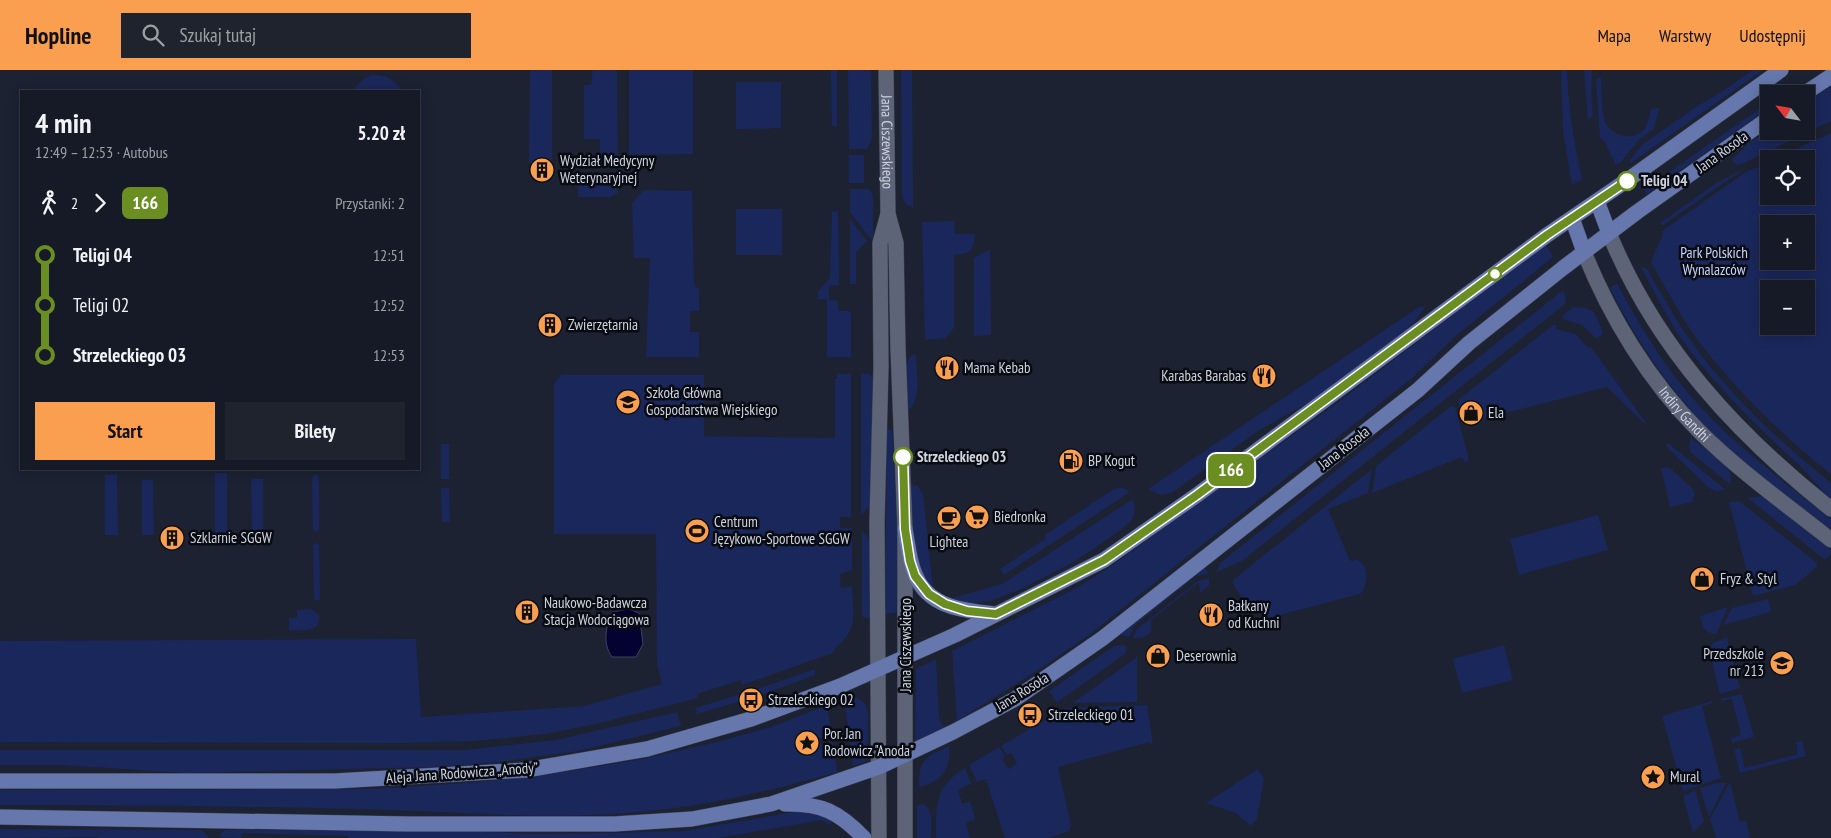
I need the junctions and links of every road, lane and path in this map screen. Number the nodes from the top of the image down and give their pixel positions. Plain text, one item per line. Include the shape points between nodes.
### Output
1 (886, 70) edge
2 (1781, 70) edge
3 (1831, 76) edge
4 (1815, 87) edge
5 (1760, 124) edge
6 (1597, 201) junction
7 (888, 214) junction
8 (1572, 218) junction
9 (1609, 233) junction
10 (1584, 252) junction
11 (1831, 509) edge
12 (905, 529) junction
13 (1831, 540) edge
14 (996, 614) junction
15 (906, 658) junction
16 (878, 669) junction
17 (905, 756) junction
18 (879, 767) junction
19 (0, 781) edge
20 (771, 804) junction
21 (0, 817) edge
22 (864, 838) edge
23 (879, 838) edge
24 (905, 838) edge

1 - 7 street, Jana Ciszewskiego
2 - 6 main road
3 - 4 main road
5 - 9 main road, Jana Rosoła
6 - 8 main road
6 - 9 main road
7 - 12 street, Jana Ciszewskiego via 896,243
7 - 16 street, Jana Ciszewskiego via 880,243
8 - 10 main road
8 - 14 main road via 1112,555
9 - 10 main road, Jana Rosoła
9 - 11 street, Indiry Gandhi via 1621,264 1650,314 1695,379 1775,461
10 - 13 street, Indiry Gandhi via 1615,318 1671,401 1728,457
10 - 17 main road, Jana Rosoła via 1469,343 1418,390 1103,638 1014,699
12 - 14 main road via 915,576 929,594 953,608
12 - 15 street, Jana Ciszewskiego
14 - 15 main road
15 - 16 main road, Aleja Jana Rodowicza „Anody”
15 - 17 street, Jana Ciszewskiego
16 - 18 street, Jana Ciszewskiego
16 - 19 main road, Aleja Jana Rodowicza „Anody” via 750,719 647,749 526,770 335,781
17 - 18 main road
17 - 24 street, Jana Ciszewskiego
18 - 20 main road
18 - 23 street, Jana Ciszewskiego
20 - 21 main road via 692,819 601,825
20 - 22 main road via 816,805 842,818

